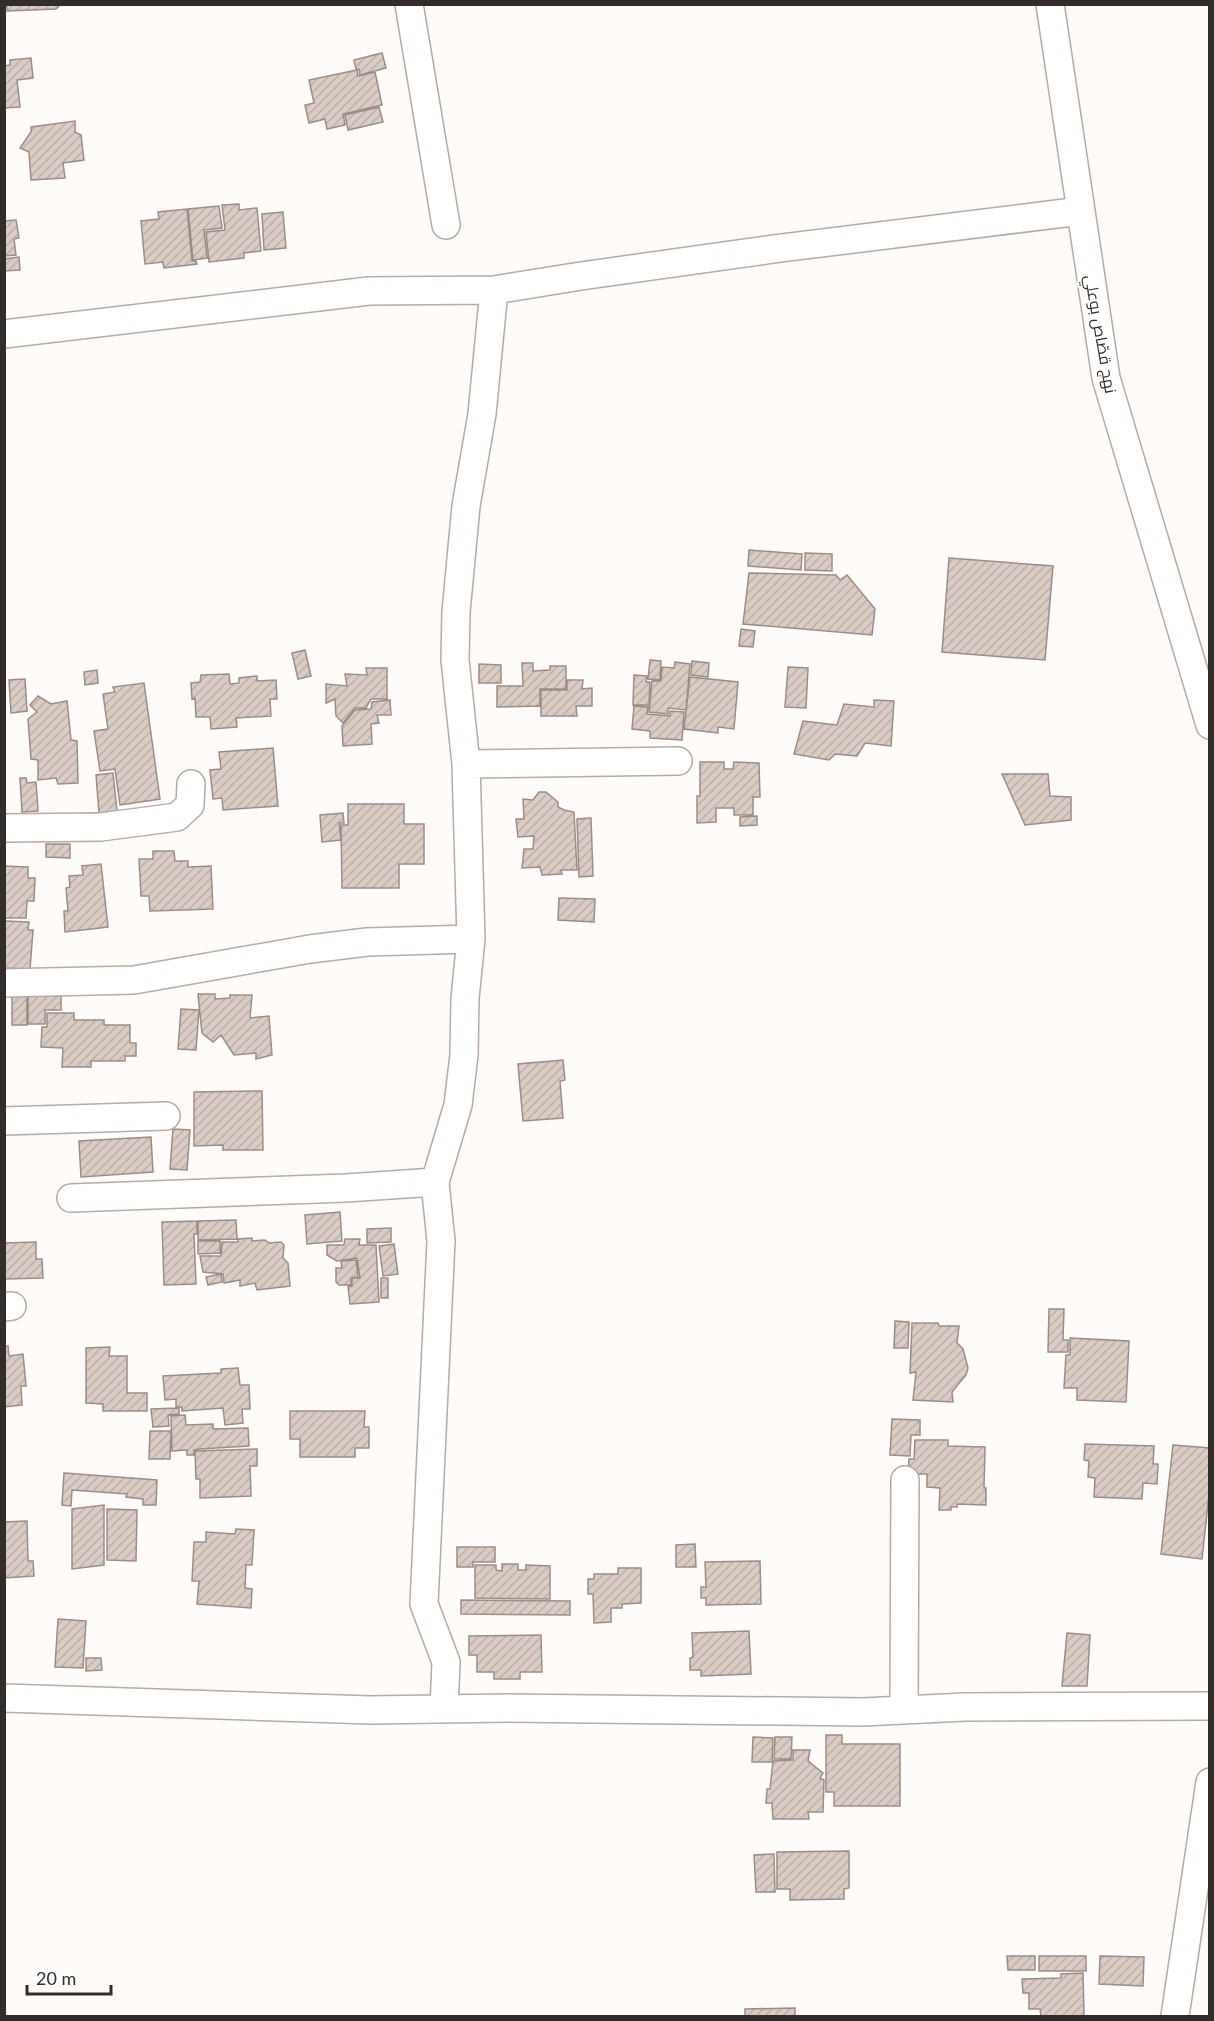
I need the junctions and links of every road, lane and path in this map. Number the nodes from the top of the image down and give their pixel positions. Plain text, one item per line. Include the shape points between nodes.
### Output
1 (409, 4) edge
2 (1050, 4) edge
3 (1081, 211) junction
4 (446, 225) dead end
5 (494, 290) junction
6 (4, 334) edge
7 (1209, 725) edge
8 (678, 761) dead end
9 (465, 764) junction
10 (191, 784) dead end
11 (4, 828) edge
12 (471, 939) junction
13 (4, 983) edge
14 (166, 1116) dead end
15 (4, 1122) edge
16 (435, 1182) junction
17 (71, 1198) dead end
18 (905, 1480) dead end
19 (4, 1698) edge
20 (1209, 1706) edge
21 (444, 1709) junction
22 (904, 1709) junction
23 (1209, 1782) edge
24 (1206, 1836) edge
25 (1175, 2016) edge

1 - 4 street
2 - 3 street, نهج قصّاص بوعلي
3 - 5 street via 781,248
3 - 7 street, نهج قصّاص بوعلي via 1106,378
5 - 6 street via 369,291
5 - 9 street via 456,612 455,660
8 - 9 street
9 - 12 street
10 - 11 street via 190,805 177,817 101,827
12 - 13 street via 310,949 134,980
12 - 16 street via 458,1105
14 - 15 street
16 - 17 street
16 - 21 street via 441,1241 424,1604 446,1662
18 - 22 street
19 - 21 street
20 - 22 street
21 - 22 street via 863,1713
23 - 24 street
24 - 25 street

